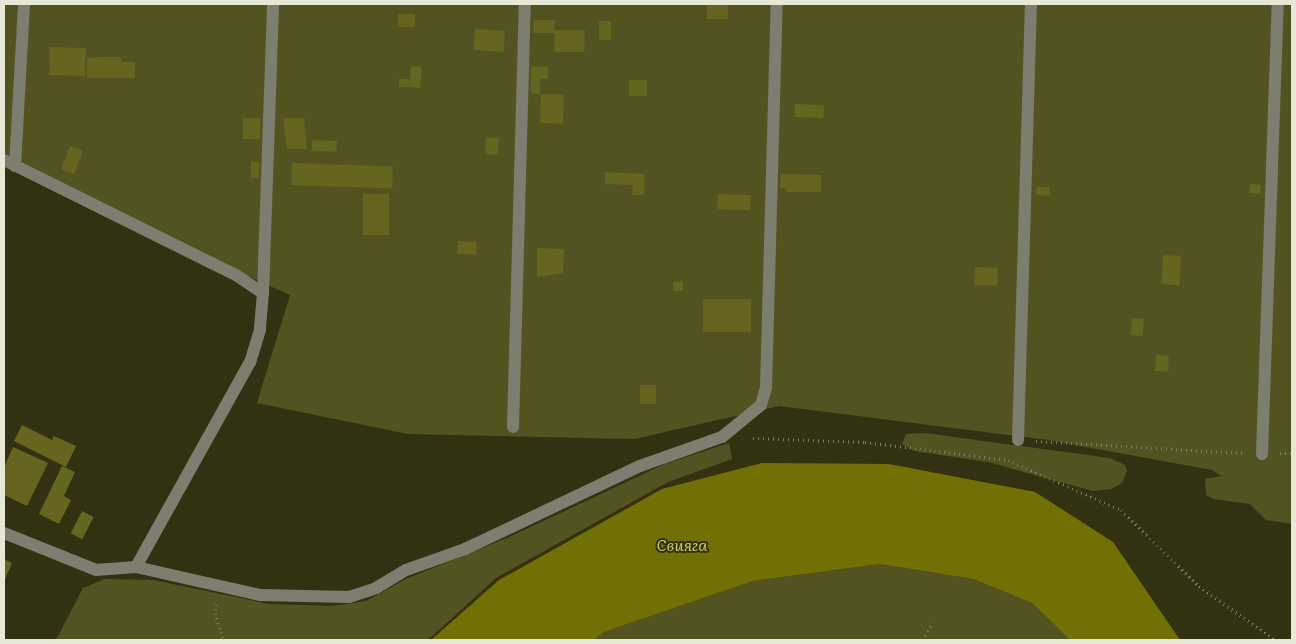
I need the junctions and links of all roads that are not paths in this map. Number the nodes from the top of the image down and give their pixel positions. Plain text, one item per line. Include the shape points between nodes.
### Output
1 (24, 4) edge
2 (273, 4) edge
3 (525, 4) edge
4 (777, 4) edge
5 (1031, 4) edge
6 (1278, 4) edge
7 (4, 160) edge
8 (15, 166) junction
9 (262, 293) junction
10 (512, 427) dead end
11 (1018, 440) road end
12 (1262, 454) road end
13 (4, 533) edge
14 (136, 567) junction

1 - 8 street
2 - 9 street
3 - 10 street
4 - 14 street via 766,387 761,405 722,437 640,466 465,549 406,570 376,588 349,597 260,595
5 - 11 street
6 - 12 street
7 - 8 street
8 - 9 street via 236,275
9 - 14 street via 260,330 250,362
13 - 14 street via 96,570

